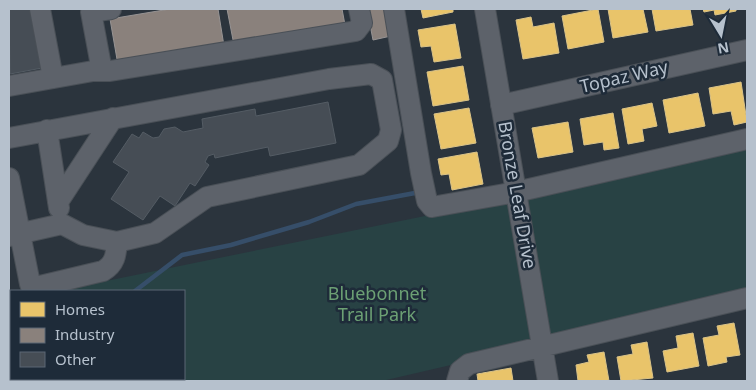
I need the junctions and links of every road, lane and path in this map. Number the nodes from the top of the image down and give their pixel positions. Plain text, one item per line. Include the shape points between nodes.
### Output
1 (40, 9) edge
2 (111, 9) edge
3 (359, 9) edge
4 (394, 9) edge
5 (485, 9) edge
6 (747, 50) edge
7 (102, 71) junction
8 (53, 78) junction
9 (9, 86) edge
10 (501, 105) junction
11 (114, 118) junction
12 (47, 130) junction
13 (9, 138) edge
14 (747, 139) edge
15 (9, 178) edge
16 (516, 192) junction
17 (58, 202) junction
18 (62, 224) junction
19 (14, 235) edge
20 (118, 242) junction
21 (747, 298) edge
22 (542, 345) junction
23 (457, 381) edge
24 (548, 381) edge

1 - 8 street
2 - 7 street via 91,12
3 - 7 street via 362,23 356,31
4 - 16 street via 428,203 447,206
5 - 10 street, Bronze Leaf Drive
6 - 10 street, Topaz Way
7 - 8 street
8 - 9 street
10 - 16 street, Bronze Leaf Drive
11 - 12 street
11 - 17 street
11 - 20 street via 371,74 382,80 391,130 388,141 358,165 207,197 155,232
12 - 13 street
12 - 17 street
14 - 16 street
15 - 19 street
16 - 22 street, Bronze Leaf Drive
17 - 18 street
18 - 19 street
18 - 20 street via 83,235
19 - 20 street via 30,284 40,286 104,271 116,257
21 - 22 street
22 - 23 street via 469,364 460,371
22 - 24 street, Bronze Leaf Drive

